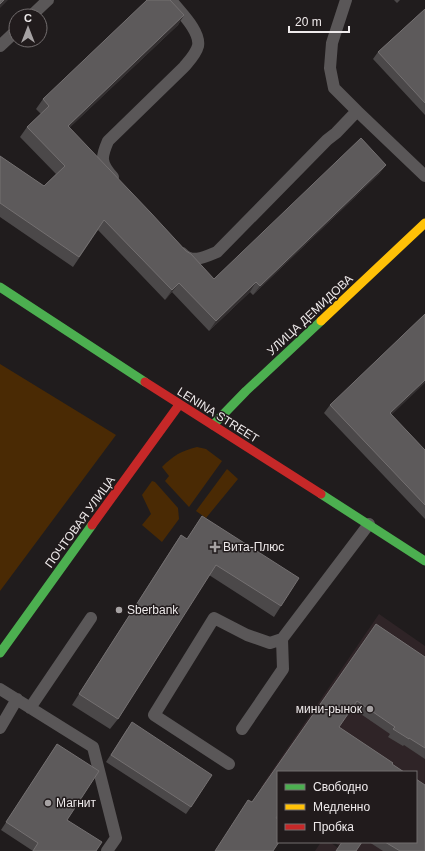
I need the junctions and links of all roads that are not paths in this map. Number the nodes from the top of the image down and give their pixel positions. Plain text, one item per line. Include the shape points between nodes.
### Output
1 (48, 0) edge
2 (171, 0) edge
3 (346, 0) edge
4 (40, 8) edge
5 (8, 38) edge
6 (0, 46) edge
7 (357, 111) junction
8 (425, 176) edge
9 (122, 187) edge
10 (425, 223) edge
11 (175, 245) edge
12 (0, 287) edge
13 (180, 406) junction
14 (213, 425) junction
15 (368, 524) junction
16 (425, 561) edge
17 (91, 618) dead end
18 (282, 640) junction
19 (0, 653) edge
20 (0, 689) edge
21 (17, 699) junction
22 (30, 708) junction
23 (0, 728) edge
24 (242, 729) dead end
25 (229, 764) dead end
26 (107, 851) edge

1 - 4 lane
2 - 9 lane via 196,31 198,45 184,68 108,141 102,154 106,169
3 - 7 lane via 332,43 330,68 334,88
5 - 6 lane
7 - 8 lane
7 - 11 lane via 217,252 199,259 185,256
10 - 14 street, УЛИЦА ДЕМИДОВА
12 - 13 street, LENINA STREET
13 - 14 street, LENINA STREET
13 - 19 street, ПОЧТОВАЯ УЛИЦА
14 - 15 street, LENINA STREET
15 - 16 street, LENINA STREET
15 - 18 lane
17 - 22 lane
18 - 24 lane via 283,669
18 - 25 lane via 270,643 247,636 214,618 154,715
20 - 21 lane
21 - 22 lane
21 - 23 lane
22 - 26 lane via 93,748 116,838

